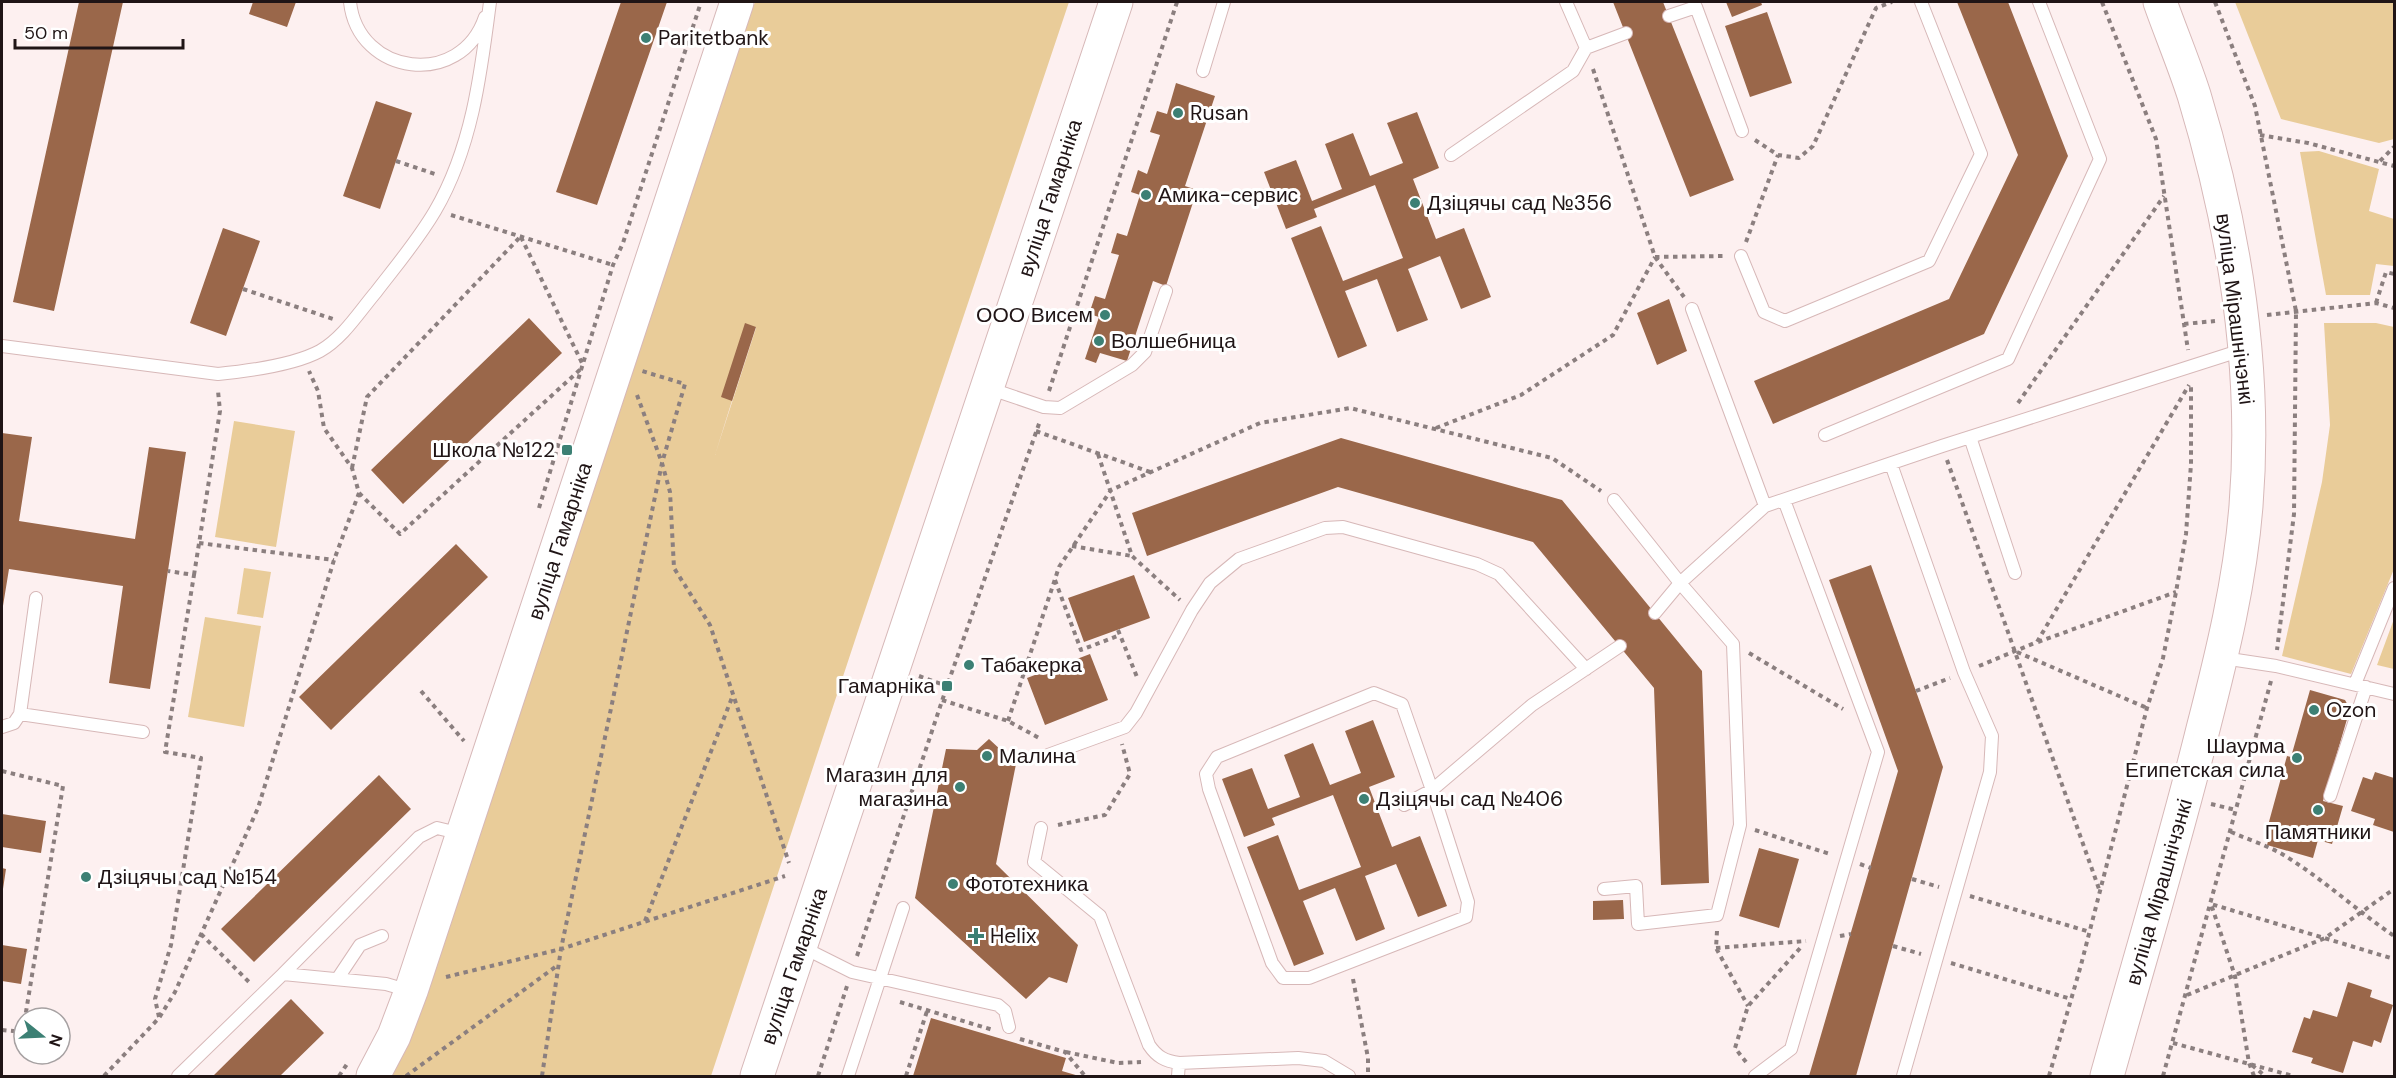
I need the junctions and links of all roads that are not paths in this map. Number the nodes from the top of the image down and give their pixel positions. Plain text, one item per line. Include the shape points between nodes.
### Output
1 (350, 2) edge
2 (490, 2) edge
3 (737, 2) edge
4 (1116, 2) edge
5 (1224, 2) edge
6 (1566, 2) edge
7 (1921, 2) edge
8 (2039, 2) edge
9 (2160, 2) edge
10 (1694, 4) edge
11 (1669, 16) dead end
12 (1626, 33) dead end
13 (1586, 48) junction
14 (1203, 70) dead end
15 (1742, 131) road end
16 (1451, 155) dead end
17 (1741, 256) road end
18 (1166, 291) dead end
19 (1692, 309) road end
20 (2, 346) edge
21 (2244, 350) junction
22 (987, 388) junction
23 (1826, 435) dead end
24 (1970, 437) junction
25 (1891, 464) junction
26 (1614, 500) road end
27 (1784, 500) junction
28 (1766, 506) junction
29 (2015, 573) dead end
30 (1680, 583) junction
31 (2394, 588) edge
32 (36, 598) dead end
33 (1655, 613) dead end
34 (1620, 646) dead end
35 (2222, 658) junction
36 (1586, 669) junction
37 (2361, 686) junction
38 (2394, 694) edge
39 (20, 714) junction
40 (2, 727) edge
41 (143, 732) dead end
42 (1048, 755) road end
43 (1432, 790) junction
44 (2330, 796) dead end
45 (1404, 805) dead end
46 (1041, 828) road end
47 (464, 834) junction
48 (1604, 889) dead end
49 (903, 908) dead end
50 (382, 936) dead end
51 (801, 947) junction
52 (283, 974) junction
53 (338, 978) junction
54 (879, 978) junction
55 (411, 992) junction
56 (1009, 1027) dead end
57 (1174, 1062) junction
58 (1756, 1076) edge
59 (178, 1077) edge
60 (373, 1077) edge
61 (757, 1077) edge
62 (848, 1077) edge
63 (1178, 1077) edge
64 (1349, 1077) edge
65 (1903, 1077) edge
66 (2107, 1077) edge

1 - 2 lane via 360,35 375,51 415,66 437,63 473,40
2 - 20 lane via 476,95 451,179 413,244 331,344 318,352 250,371 218,374
3 - 47 main road, вуліца Гамарніка
4 - 22 main road, вуліца Гамарніка
5 - 14 lane
6 - 13 lane
7 - 17 lane via 1981,154 1929,261 1785,321 1764,312
8 - 23 lane via 2100,159 2008,359
9 - 21 main road, вуліца Мірашнічэнкі via 2194,94 2216,179 2233,260
10 - 11 lane
10 - 15 lane
12 - 13 lane
13 - 16 lane via 1573,71
18 - 22 lane via 1145,352 1132,365 1060,408 1044,407
19 - 28 lane
21 - 24 lane
21 - 35 main road, вуліца Мірашнічэнкі via 2249,427 2246,506
22 - 51 main road, вуліца Гамарніка
24 - 25 lane
24 - 29 lane
25 - 27 lane
25 - 65 lane via 1964,672 1992,736 1990,772
26 - 30 lane
27 - 28 lane
27 - 58 lane via 1878,752 1791,1048
28 - 30 lane
30 - 33 lane
30 - 48 lane via 1733,644 1740,825 1717,915 1638,924 1636,886
31 - 37 lane
32 - 39 lane
34 - 36 lane
35 - 37 lane
35 - 66 main road, вуліца Мірашнічэнкі
36 - 42 lane via 1499,574 1478,564 1342,527 1325,528 1239,559 1210,583 1137,713 1125,727
36 - 43 lane via 1532,705
37 - 38 lane
37 - 44 lane
39 - 40 lane via 14,723
39 - 41 lane
43 - 43 lane via 1402,704 1374,693 1217,757 1206,774 1209,789 1272,963 1283,978 1309,978 1466,916 1468,902
43 - 45 lane
46 - 57 lane via 1034,862 1101,916 1149,1045 1156,1055
47 - 52 lane via 437,828 419,837
47 - 55 main road, вуліца Гамарніка
49 - 54 lane
50 - 53 lane via 360,945
51 - 54 lane via 852,972
51 - 61 main road, вуліца Гамарніка
52 - 53 lane
52 - 59 lane
53 - 55 lane via 386,984
54 - 56 lane via 998,1005 1005,1011
54 - 62 lane
55 - 60 main road, вуліца Гамарніка
57 - 63 lane
57 - 64 lane via 1298,1058 1323,1061

